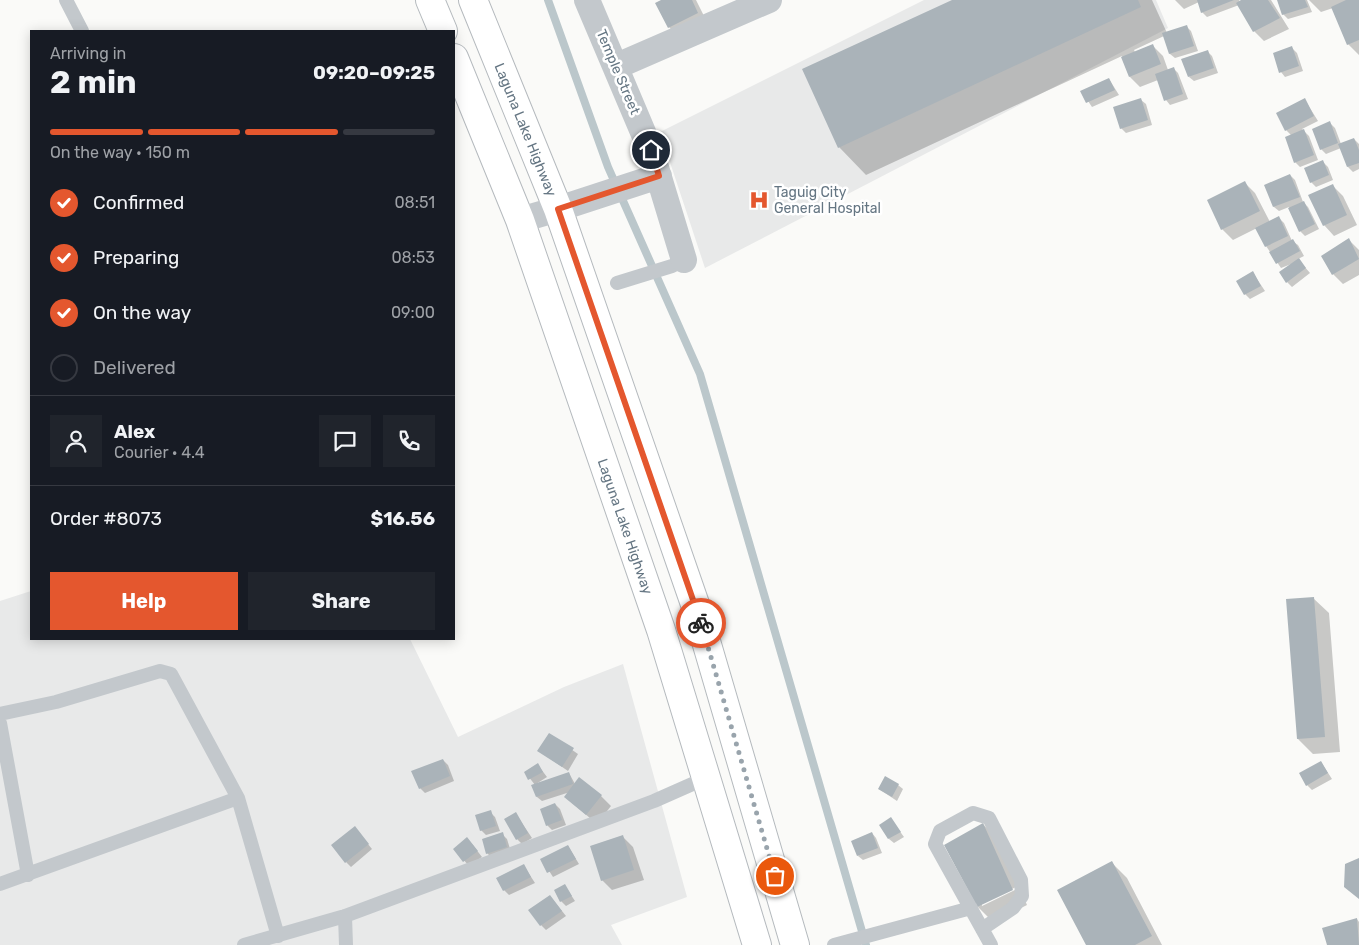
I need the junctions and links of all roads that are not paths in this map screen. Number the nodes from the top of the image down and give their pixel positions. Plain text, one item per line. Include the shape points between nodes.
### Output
1 (66, 0) edge
2 (430, 0) edge
3 (473, 0) edge
4 (587, 0) edge
5 (769, 0) edge
6 (81, 30) edge
7 (443, 30) edge
8 (455, 60) edge
9 (617, 66) junction
10 (650, 178) junction
11 (558, 209) junction
12 (520, 220) junction
13 (678, 263) joint
14 (622, 281) dead end
15 (0, 714) edge
16 (0, 723) edge
17 (706, 778) junction
18 (238, 798) junction
19 (28, 875) junction
20 (0, 884) edge
21 (971, 908) junction
22 (345, 916) junction
23 (982, 928) junction
24 (278, 936) junction
25 (838, 944) edge
26 (244, 945) edge
27 (346, 945) edge
28 (757, 945) edge
29 (795, 945) edge
30 (991, 945) edge

1 - 6 lane
2 - 7 main road
3 - 11 main road, Laguna Lake Highway
4 - 9 street, Temple Street
5 - 9 street
8 - 12 main road, Laguna Lake Highway
9 - 10 street, Temple Street
10 - 11 street
10 - 13 street, Temple Street
11 - 12 street
11 - 29 main road, Laguna Lake Highway via 696,607
12 - 17 main road, Laguna Lake Highway via 661,630
13 - 14 lane
15 - 18 lane via 56,702 160,671 171,674
16 - 19 lane
17 - 22 lane via 654,801
17 - 28 main road, Laguna Lake Highway
18 - 19 lane
18 - 24 lane
19 - 20 lane
21 - 23 lane
21 - 23 lane via 935,844 940,831 973,813 989,818 1022,880 1022,896 1014,908
21 - 25 lane
22 - 24 lane
22 - 27 lane
23 - 30 lane
24 - 26 lane

